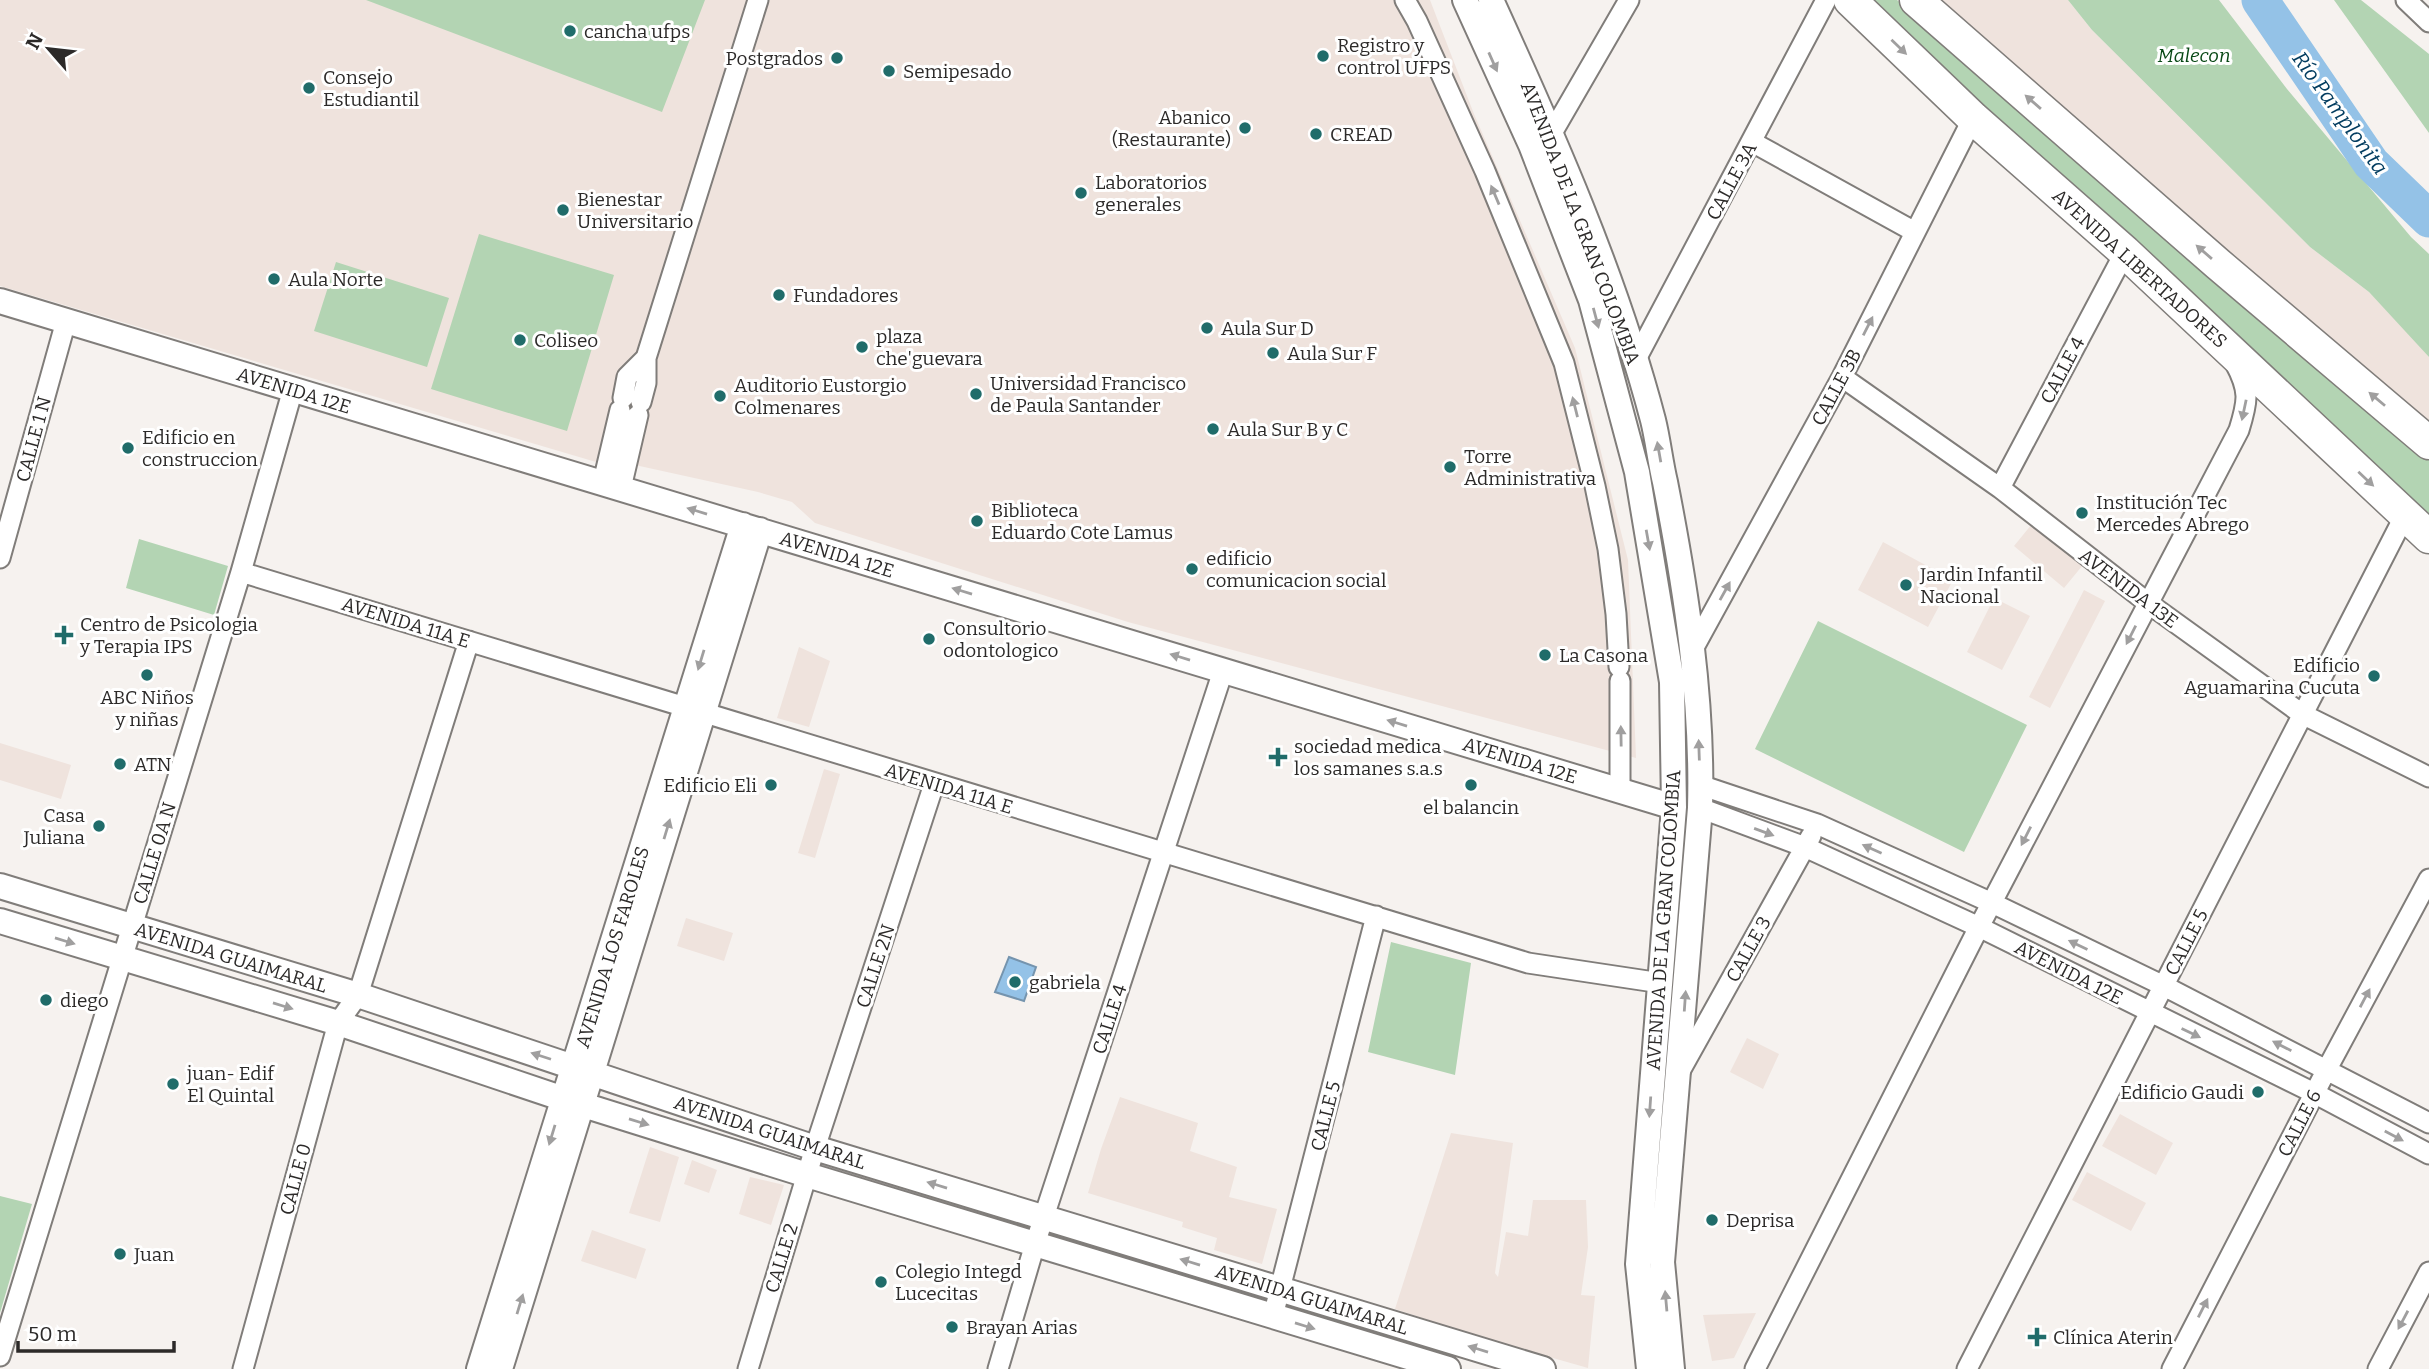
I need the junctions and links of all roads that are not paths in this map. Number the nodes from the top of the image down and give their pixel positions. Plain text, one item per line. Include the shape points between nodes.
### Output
1 (758, 0) edge
2 (1405, 0) edge
3 (1465, 0) edge
4 (1491, 0) edge
5 (1629, 0) edge
6 (1826, 0) edge
7 (1850, 0) edge
8 (1916, 0) edge
9 (2406, 0) edge
10 (2429, 22) edge
11 (1973, 118) junction
12 (1552, 133) junction
13 (1752, 142) junction
14 (1916, 232) junction
15 (2125, 252) junction
16 (0, 300) edge
17 (66, 321) junction
18 (2226, 347) junction
19 (1635, 361) junction
20 (1842, 377) junction
21 (293, 389) junction
22 (2429, 443) edge
23 (612, 485) junction
24 (2000, 488) junction
25 (2405, 515) junction
26 (751, 528) junction
27 (2429, 537) edge
28 (0, 558) edge
29 (241, 572) junction
30 (2148, 603) junction
31 (469, 641) junction
32 (1692, 651) junction
33 (1223, 671) junction
34 (694, 711) junction
35 (2302, 714) junction
36 (2429, 777) edge
37 (934, 784) junction
38 (1620, 791) junction
39 (1700, 796) junction
40 (1674, 807) junction
41 (1817, 824) junction
42 (1805, 847) junction
43 (1164, 853) junction
44 (2429, 879) edge
45 (0, 886) edge
46 (1992, 903) junction
47 (1376, 916) junction
48 (0, 921) edge
49 (131, 927) junction
50 (1979, 927) junction
51 (121, 958) junction
52 (1661, 983) junction
53 (2164, 986) junction
54 (358, 995) junction
55 (2150, 1013) junction
56 (338, 1023) junction
57 (2327, 1069) junction
58 (583, 1070) junction
59 (1679, 1074) junction
60 (2314, 1093) junction
61 (573, 1102) junction
62 (2429, 1124) edge
63 (815, 1148) junction
64 (2429, 1154) edge
65 (807, 1175) junction
66 (1044, 1217) junction
67 (1035, 1244) junction
68 (2429, 1272) edge
69 (1281, 1289) junction
70 (1273, 1316) junction
71 (0, 1356) edge
72 (243, 1369) edge
73 (479, 1369) edge
74 (500, 1369) edge
75 (748, 1369) edge
76 (998, 1369) edge
77 (1448, 1369) edge
78 (1543, 1369) edge
79 (1649, 1369) edge
80 (1672, 1369) edge
81 (1755, 1369) edge
82 (1967, 1369) edge
83 (2172, 1369) edge
84 (2378, 1369) edge

1 - 23 street via 646,358 646,383 631,406
38 -> 2 street via 1620,674 1608,549 1564,363 1485,172
3 -> 40 street, AVENIDA DE LA GRAN COLOMBIA via 1531,145 1591,300 1637,472 1672,682
4 - 12 street, AVENIDA DE LA GRAN COLOMBIA
5 - 12 street
6 - 13 street, CALLE 3A
7 -> 11 main road, AVENIDA LIBERTADORES
22 -> 8 main road
9 - 10 street
11 - 14 street, CALLE 3B
11 - 15 main road, AVENIDA LIBERTADORES
12 - 19 street, AVENIDA DE LA GRAN COLOMBIA
13 - 14 street
13 - 19 street, CALLE 3A
20 -> 14 street, CALLE 3B
15 - 18 main road, AVENIDA LIBERTADORES
15 - 24 street, CALLE 4
16 - 17 street, AVENIDA 12E
17 - 21 street, AVENIDA 12E
17 - 28 street, CALLE 1 N
18 -> 25 main road, AVENIDA LIBERTADORES
18 -> 30 street via 2246,383 2247,404 2239,430
32 -> 19 street, AVENIDA DE LA GRAN COLOMBIA via 1678,548 1653,421
20 - 24 street, AVENIDA 13E
32 -> 20 street, CALLE 3B
21 - 23 street, AVENIDA 12E
21 - 29 street, CALLE 0A N
26 -> 23 street, AVENIDA 12E
24 - 30 street, AVENIDA 13E
25 - 27 main road, AVENIDA LIBERTADORES
25 - 35 street, CALLE 5
33 -> 26 street, AVENIDA 12E
26 - 34 street, AVENIDA LOS FAROLES
29 - 31 street, AVENIDA 11A E
29 - 49 street, CALLE 0A N
30 - 35 street, AVENIDA 13E
30 -> 46 street
31 - 34 street, AVENIDA 11A E
31 - 54 street, CALLE 0
39 -> 32 street, AVENIDA DE LA GRAN COLOMBIA
38 -> 33 street, AVENIDA 12E
33 - 43 street, CALLE 4
34 - 37 street, AVENIDA 11A E
34 - 58 street, AVENIDA LOS FAROLES
35 - 36 street, AVENIDA 13E
35 - 53 street, CALLE 5
37 - 43 street, AVENIDA 11A E
37 - 63 street, CALLE 2N
38 - 40 street, AVENIDA 12E
39 - 41 street, AVENIDA 12E
39 -> 42 street, AVENIDA 12E
59 -> 39 street, AVENIDA DE LA GRAN COLOMBIA
40 - 52 street, AVENIDA DE LA GRAN COLOMBIA
41 - 42 street, CALLE 3
46 -> 41 street, AVENIDA 12E
42 - 50 street, AVENIDA 12E
42 - 59 street, CALLE 3
43 - 47 street, AVENIDA 11A E
43 - 66 street, CALLE 4
57 -> 44 street, CALLE 6
45 - 49 street, AVENIDA GUAIMARAL
46 - 50 street
53 -> 46 street, AVENIDA 12E
47 - 52 street, AVENIDA 11A E via 1528,963
47 - 69 street, CALLE 5
48 -> 51 street, AVENIDA GUAIMARAL
49 - 51 street, CALLE 0A N
49 - 54 street, AVENIDA GUAIMARAL
50 - 55 street, AVENIDA 12E
50 - 81 street
51 -> 56 street, AVENIDA GUAIMARAL
51 - 71 street, CALLE 0A N
52 -> 79 street, AVENIDA DE LA GRAN COLOMBIA via 1638,1264
53 - 55 street, CALLE 5
57 -> 53 street, AVENIDA 12E
54 - 56 street, CALLE 0
58 -> 54 street, AVENIDA GUAIMARAL
55 -> 60 street, AVENIDA 12E
55 - 82 street, CALLE 5
56 - 61 street, AVENIDA GUAIMARAL
56 - 72 street, CALLE 0
57 - 60 street, CALLE 6
57 - 62 street, AVENIDA 12E
58 - 61 street, AVENIDA LOS FAROLES
58 - 63 street, AVENIDA GUAIMARAL
80 -> 59 street, AVENIDA DE LA GRAN COLOMBIA via 1662,1262
60 -> 64 street, AVENIDA 12E
83 -> 60 street, CALLE 6
61 -> 65 street, AVENIDA GUAIMARAL
61 -> 73 street, AVENIDA LOS FAROLES
74 -> 61 street, AVENIDA LOS FAROLES
63 - 65 street, CALLE 2
66 -> 63 street, AVENIDA GUAIMARAL
65 - 67 street, AVENIDA GUAIMARAL
65 - 75 street, CALLE 2
66 - 67 street, CALLE 4
69 -> 66 street, AVENIDA GUAIMARAL
67 - 70 street, AVENIDA GUAIMARAL
67 - 76 street, CALLE 4
68 -> 84 street
69 - 70 street, CALLE 5
78 -> 69 street, AVENIDA GUAIMARAL
70 -> 77 street, AVENIDA GUAIMARAL

